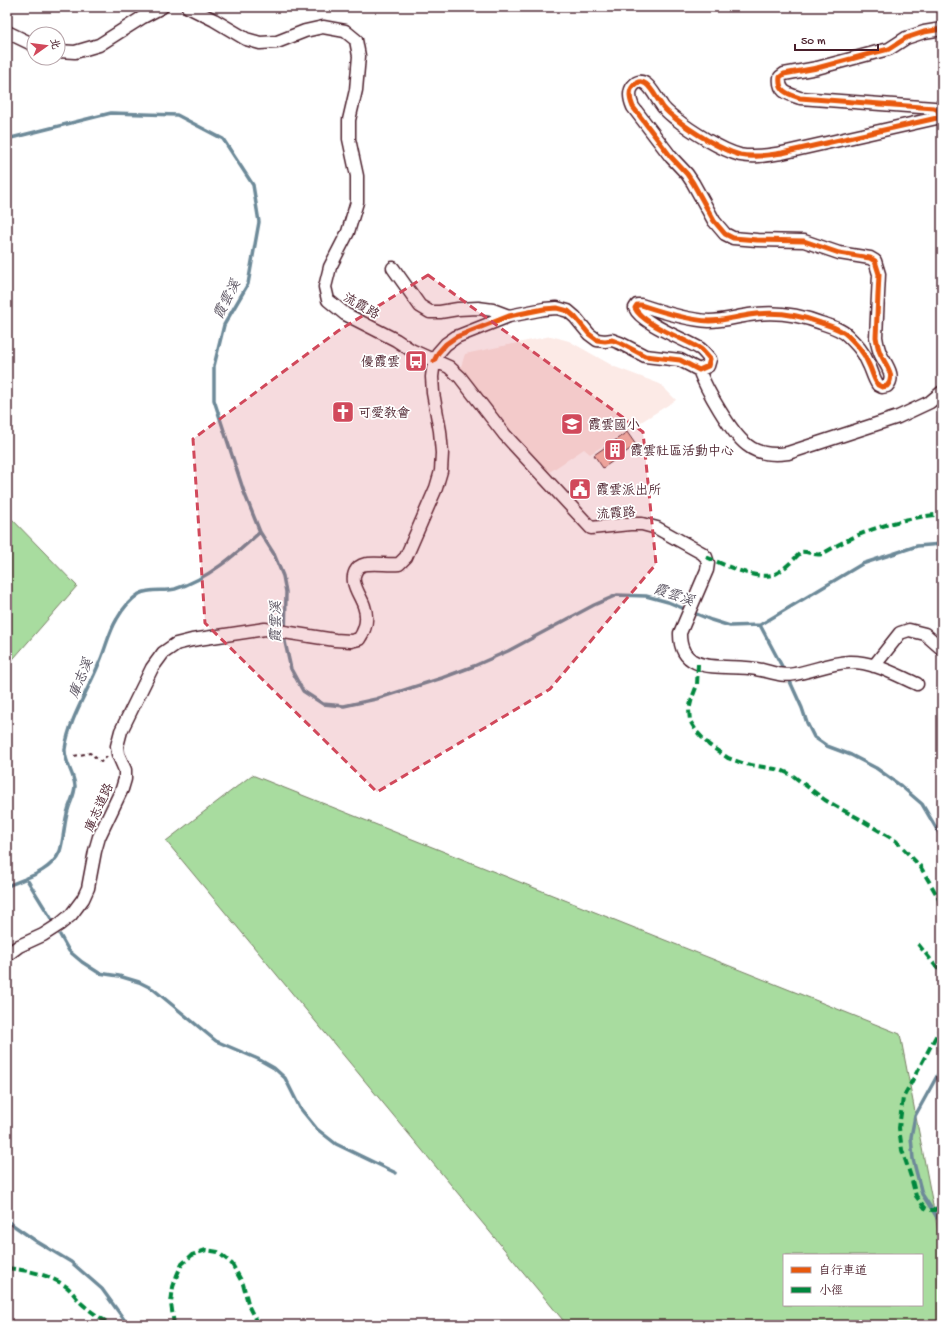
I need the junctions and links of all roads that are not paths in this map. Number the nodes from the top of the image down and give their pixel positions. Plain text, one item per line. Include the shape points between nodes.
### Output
1 (162, 7) edge
2 (188, 7) edge
3 (942, 29) edge
4 (7, 32) edge
5 (26, 41) edge
6 (66, 51) edge
7 (393, 268) dead end
8 (509, 316) junction
9 (434, 361) junction
10 (699, 370) junction
11 (942, 392) edge
12 (942, 649) edge
13 (874, 666) junction
14 (917, 684) dead end
15 (7, 955) edge

1 - 6 street via 98,45 75,52
2 - 9 street, 流霞路 via 246,39 260,43 277,42 323,27 345,31 356,40 359,56 349,138 357,176 357,202 348,232 330,267 325,287 328,300 345,314
3 - 10 street via 906,38 889,49 784,74 780,77 779,83 787,93 800,98 934,108 938,110 937,118 782,153 762,156 741,155 724,150 676,119 661,105 647,85 642,82 632,87 630,99 633,106 693,183 714,221 725,234 733,238 804,241 839,253 870,258 875,261 879,274 876,337 890,372 890,383 887,386 878,385 862,351 847,334 803,316 768,312 709,321 672,315 637,305 637,312 652,324 700,349 710,359 708,366
4 - 5 street
7 - 8 street via 420,306 430,312 478,308
8 - 9 street via 456,338 446,344
8 - 10 street via 544,309 557,308 568,311 597,340 612,340 645,356 680,360
9 - 13 street, 流霞路 via 448,367 460,377 505,435 591,528 642,524 657,528 706,557 707,570 680,633 680,643 691,660 712,667 757,668 777,675 794,674 849,662
9 - 15 street, 庫志道路 via 433,393 440,431 441,471 406,557 399,564 367,564 359,567 354,573 354,582 366,618 360,639 352,641 265,629 192,640 176,644 163,653 152,668 121,731 117,746 125,770 125,779 94,851 88,888 83,898 60,924
10 - 11 street via 704,383 736,434 747,446 773,455 788,453 898,417 930,402
12 - 13 street via 925,634 909,630 900,633
13 - 14 street

